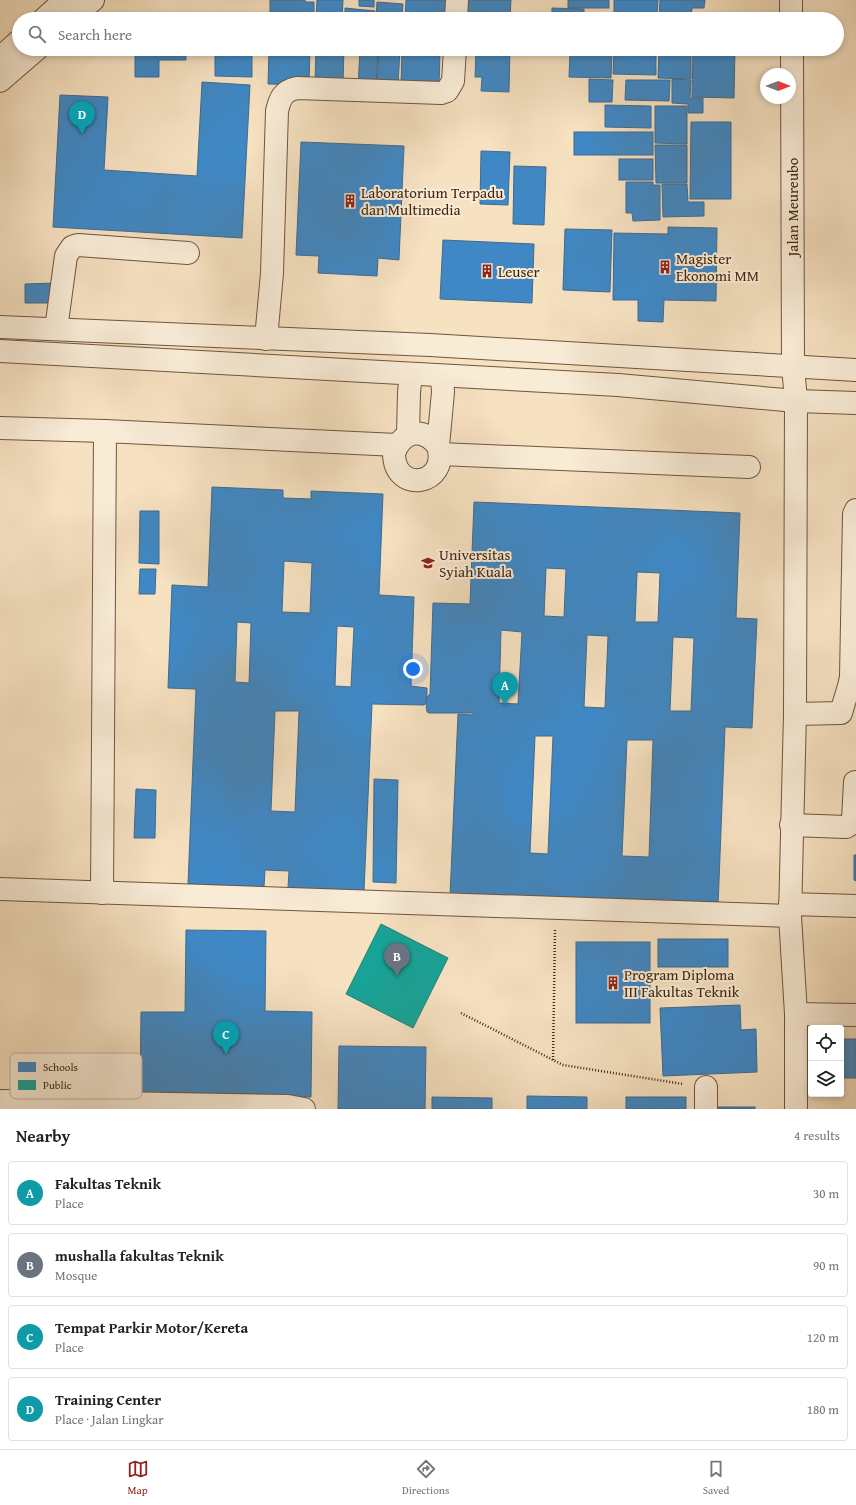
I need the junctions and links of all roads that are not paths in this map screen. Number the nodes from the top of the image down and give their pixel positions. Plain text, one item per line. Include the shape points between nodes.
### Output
1 (65, 0) edge
2 (93, 0) edge
3 (457, 0) edge
4 (791, 0) edge
5 (52, 12) edge
6 (79, 12) edge
7 (456, 12) edge
8 (792, 12) edge
9 (12, 47) edge
10 (29, 56) edge
11 (455, 56) edge
12 (792, 56) edge
13 (0, 58) edge
14 (0, 81) edge
15 (188, 253) dead end
16 (0, 327) edge
17 (56, 329) junction
18 (266, 339) junction
19 (430, 345) junction
20 (0, 351) edge
21 (793, 366) junction
22 (856, 370) edge
23 (427, 375) junction
24 (796, 401) junction
25 (856, 403) edge
26 (0, 428) edge
27 (105, 431) junction
28 (403, 440) junction
29 (439, 450) junction
30 (749, 467) dead end
31 (856, 510) edge
32 (795, 714) junction
33 (849, 714) edge
34 (855, 782) dead end
35 (791, 825) junction
36 (0, 889) edge
37 (102, 893) junction
38 (856, 906) edge
39 (790, 910) junction
40 (796, 1014) junction
41 (856, 1015) edge
42 (706, 1087) road end
43 (0, 1101) edge
44 (304, 1109) edge
45 (706, 1109) edge
46 (796, 1109) edge

1 - 5 street
2 - 6 street
3 - 7 street
4 - 8 street
9 - 13 street
10 - 14 street
11 - 18 street via 453,82 447,91 441,93 297,88 283,94 277,111 272,273
12 - 21 street, Jalan Meureubo
15 - 17 street via 78,245 72,247 66,256
16 - 17 street
17 - 18 street
18 - 19 street
19 - 21 street
19 - 23 street
20 - 23 street
21 - 22 street
21 - 24 street, Jalan Meureubo
23 - 24 street via 618,385
23 - 28 street via 409,392
23 - 29 street via 442,392
24 - 25 street
24 - 32 street, Jalan Meureubo
26 - 27 street
27 - 28 street
27 - 37 street
28 - 29 street via 415,434 428,436
28 - 29 street via 394,453 397,468 402,475 412,480 424,480 432,476 440,462
29 - 30 street
31 - 33 street
32 - 33 street
32 - 35 street, Jalan Meureubo
34 - 35 street via 851,824 846,827
35 - 39 street, Jalan Meureubo
36 - 37 street
37 - 39 street via 556,907
38 - 39 street
39 - 40 street, Jalan Meureubo
40 - 41 street
40 - 46 street, Jalan Meureubo
42 - 45 street
43 - 44 street via 288,1106

